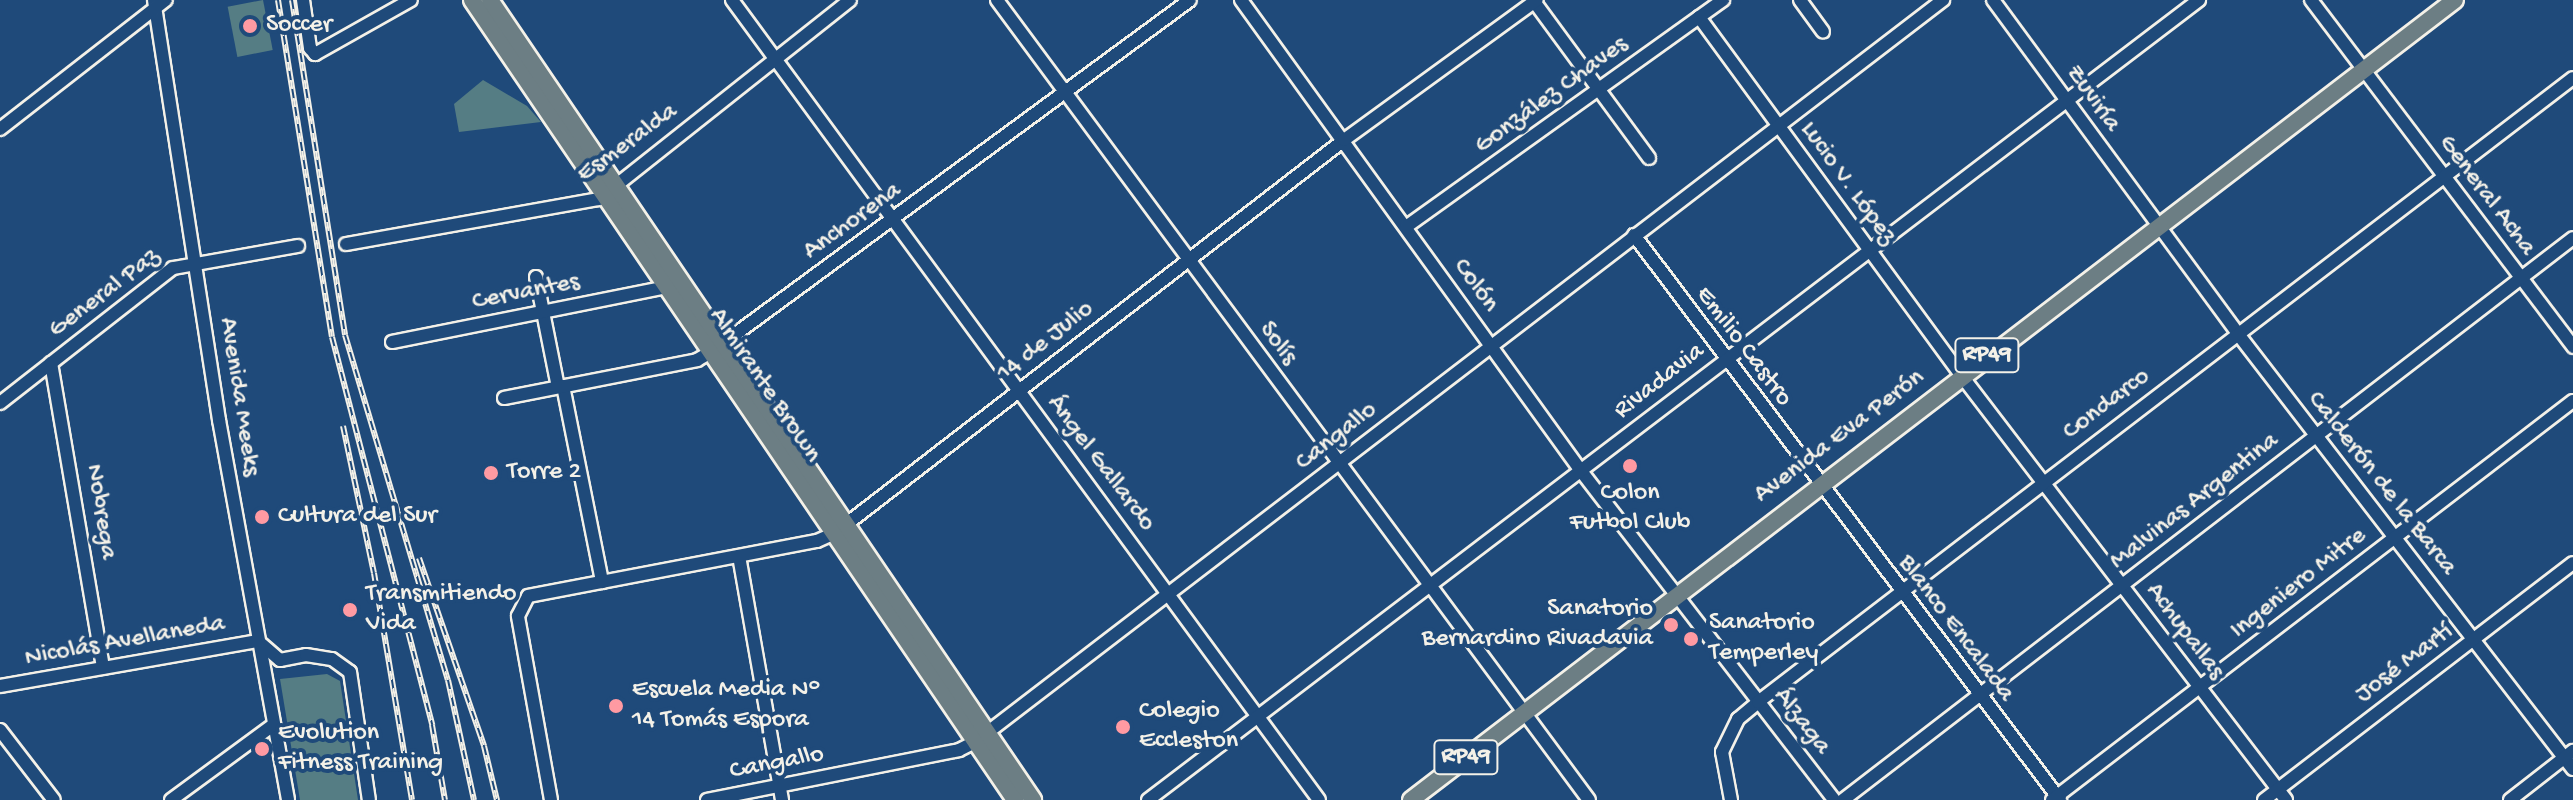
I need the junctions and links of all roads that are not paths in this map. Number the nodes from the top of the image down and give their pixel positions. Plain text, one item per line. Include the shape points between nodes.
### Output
1 (303, 0) edge
2 (411, 0) edge
3 (732, 0) edge
4 (850, 0) edge
5 (997, 0) edge
6 (1190, 0) edge
7 (1241, 0) edge
8 (1723, 0) edge
9 (1800, 0) edge
10 (1943, 0) edge
11 (1993, 0) edge
12 (2199, 0) edge
13 (2311, 0) edge
14 (2455, 0) edge
15 (479, 1) edge
16 (1535, 1) edge
17 (158, 3) edge
18 (1699, 17) junction
19 (1823, 32) dead end
20 (774, 59) junction
21 (2363, 71) junction
22 (2573, 78) edge
23 (1599, 89) junction
24 (1066, 94) junction
25 (2067, 102) junction
26 (1778, 126) junction
27 (0, 129) edge
28 (1344, 140) junction
29 (1649, 158) dead end
30 (2444, 176) junction
31 (609, 191) junction
32 (893, 220) junction
33 (2156, 225) junction
34 (1406, 227) junction
35 (1634, 235) junction
36 (2573, 238) edge
37 (346, 244) dead end
38 (298, 246) dead end
39 (1868, 250) junction
40 (193, 261) junction
41 (1187, 261) junction
42 (536, 277) dead end
43 (2520, 279) junction
44 (668, 287) junction
45 (543, 312) junction
46 (2238, 334) junction
47 (392, 342) dead end
48 (1491, 346) junction
49 (2573, 347) edge
50 (717, 348) junction
51 (1724, 360) junction
52 (51, 363) junction
53 (1961, 375) junction
54 (560, 387) junction
55 (1018, 392) junction
56 (504, 398) dead end
57 (2573, 401) edge
58 (0, 403) edge
59 (2316, 435) junction
60 (1340, 464) junction
61 (1581, 471) junction
62 (2042, 482) junction
63 (1818, 484) junction
64 (840, 527) junction
65 (2396, 536) junction
66 (739, 556) junction
67 (2573, 563) edge
68 (602, 582) junction
69 (1428, 586) junction
70 (2122, 586) junction
71 (1169, 592) junction
72 (1899, 594) junction
73 (1675, 595) junction
74 (2473, 640) junction
75 (258, 641) junction
76 (103, 668) junction
77 (0, 686) edge
78 (2200, 689) junction
79 (1977, 695) junction
80 (1758, 702) junction
81 (1522, 714) junction
82 (1258, 715) junction
83 (273, 725) junction
84 (0, 730) edge
85 (980, 738) junction
86 (2569, 754) edge
87 (2573, 769) edge
88 (779, 786) junction
89 (2282, 795) edge
90 (2056, 799) edge
91 (54, 800) edge
92 (171, 800) edge
93 (288, 800) edge
94 (369, 800) edge
95 (551, 800) edge
96 (707, 800) edge
97 (782, 800) edge
98 (1015, 800) edge
99 (1033, 800) edge
100 (1148, 800) edge
101 (1319, 800) edge
102 (1411, 800) edge
103 (1589, 800) edge
104 (1731, 800) edge
105 (1834, 800) edge
106 (1843, 800) edge
107 (2264, 800) edge
108 (2510, 800) edge

1 - 2 street via 315,54
3 - 20 street, Ángel Gallardo
4 - 20 street, Esmeralda
5 - 24 street, Solís
6 - 24 street, Anchorena
7 - 28 street, Colón
8 - 18 street, González Chaves
9 - 19 street
10 - 26 street, Cangallo
11 - 25 street, Zuviría
12 - 25 street, Rivadavia
13 - 21 street, General Acha
14 - 21 main road, Avenida Eva Perón / RP49
15 - 31 main road, Almirante Brown
16 - 23 street
16 - 28 street, 14 de Julio
17 - 27 street
17 - 40 street, Avenida Meeks
18 - 23 street, González Chaves
18 - 26 street, Lucio V. López
20 - 31 street, Esmeralda
20 - 32 street, Ángel Gallardo
21 - 30 street, General Acha
21 - 33 main road, Avenida Eva Perón / RP49
22 - 30 street, Condarco
23 - 29 street
23 - 34 street, González Chaves
24 - 32 street, Anchorena
24 - 41 street, Solís
25 - 33 street, Zuviría
25 - 39 street, Rivadavia
26 - 35 street, Cangallo
26 - 39 street, Lucio V. López
28 - 34 street, Colón
28 - 41 street, 14 de Julio
30 - 43 street, General Acha
30 - 46 street, Condarco
31 - 37 street, Esmeralda via 590,203
31 - 44 main road, Almirante Brown
31 - 50 main road, Almirante Brown
32 - 50 street, Anchorena
32 - 55 street, Ángel Gallardo
33 - 46 street, Calderón de la Barca
33 - 53 main road, Avenida Eva Perón / RP49
34 - 48 street, Colón
35 - 48 street, Cangallo
35 - 51 street, Emilio Castro
36 - 43 street, Malvinas Argentina
38 - 40 street, General Paz
39 - 51 street, Rivadavia
39 - 53 street, Lucio V. López
40 - 52 street, General Paz via 173,268
40 - 75 street, Avenida Meeks
41 - 55 street, 14 de Julio
41 - 60 street, Solís
42 - 45 street
43 - 49 street, General Acha
43 - 59 street, Malvinas Argentina
44 - 45 street, Cervantes
44 - 50 main road, Almirante Brown
45 - 47 street, Cervantes
45 - 54 street
46 - 59 street, Calderón de la Barca
46 - 62 street, Condarco
48 - 60 street, Cangallo
48 - 61 street, Colón
50 - 54 street, Anchorena via 697,360
50 - 64 main road, Almirante Brown
51 - 61 street, Rivadavia
51 - 63 street, Emilio Castro
52 - 58 street, General Paz
52 - 76 street, Nobrega
53 - 62 street, Achupallas
53 - 63 main road, Avenida Eva Perón / RP49
54 - 56 street, Anchorena
54 - 68 street
55 - 64 street, 14 de Julio
55 - 71 street, Ángel Gallardo
57 - 65 street, Ingeniero Mitre
59 - 65 street, Calderón de la Barca
59 - 70 street, Malvinas Argentina
60 - 69 street, Solís
60 - 71 street, Cangallo
61 - 69 street, Rivadavia
61 - 73 street, Colón
62 - 70 street, Achupallas
62 - 72 street, Condarco
63 - 72 street, Blanco Encalada
63 - 73 main road, Avenida Eva Perón / RP49
64 - 66 street, 14 de Julio
64 - 85 main road, Almirante Brown
65 - 74 street, Calderón de la Barca
65 - 78 street, Ingeniero Mitre
66 - 68 street, 14 de Julio
66 - 88 street
67 - 74 street, José Martí
68 - 95 street, 14 de Julio via 528,596 518,616
69 - 81 street, Solís
69 - 82 street, Rivadavia
70 - 78 street, Achupallas
70 - 79 street, Malvinas Argentina
71 - 82 street, Ángel Gallardo
71 - 85 street, Cangallo
72 - 79 street, Blanco Encalada
72 - 80 street, Condarco
73 - 80 street, Álzaga
73 - 81 main road, Avenida Eva Perón / RP49
74 - 86 street, Calderón de la Barca
74 - 89 street, José Martí
75 - 76 street, Nicolás Avellaneda
75 - 83 street, Avenida Meeks
75 - 94 street via 280,660 306,655 332,659 350,672
76 - 77 street, Nicolás Avellaneda
78 - 89 street, Achupallas
78 - 90 street, Ingeniero Mitre
79 - 90 street, Blanco Encalada
79 - 106 street, Malvinas Argentina
80 - 104 street, Condarco via 1738,719 1722,752
80 - 105 street, Álzaga
81 - 102 main road, Avenida Eva Perón / RP49
81 - 103 street, Solís
82 - 100 street, Rivadavia
82 - 101 street, Ángel Gallardo
83 - 92 street
83 - 93 street, Avenida Meeks
84 - 91 street
85 - 88 street, Cangallo via 959,750
85 - 98 main road, Almirante Brown
85 - 99 main road, Almirante Brown
86 - 87 street, Calderón de la Barca
86 - 108 street
88 - 96 street, Cangallo
88 - 97 street
89 - 107 street, José Martí

